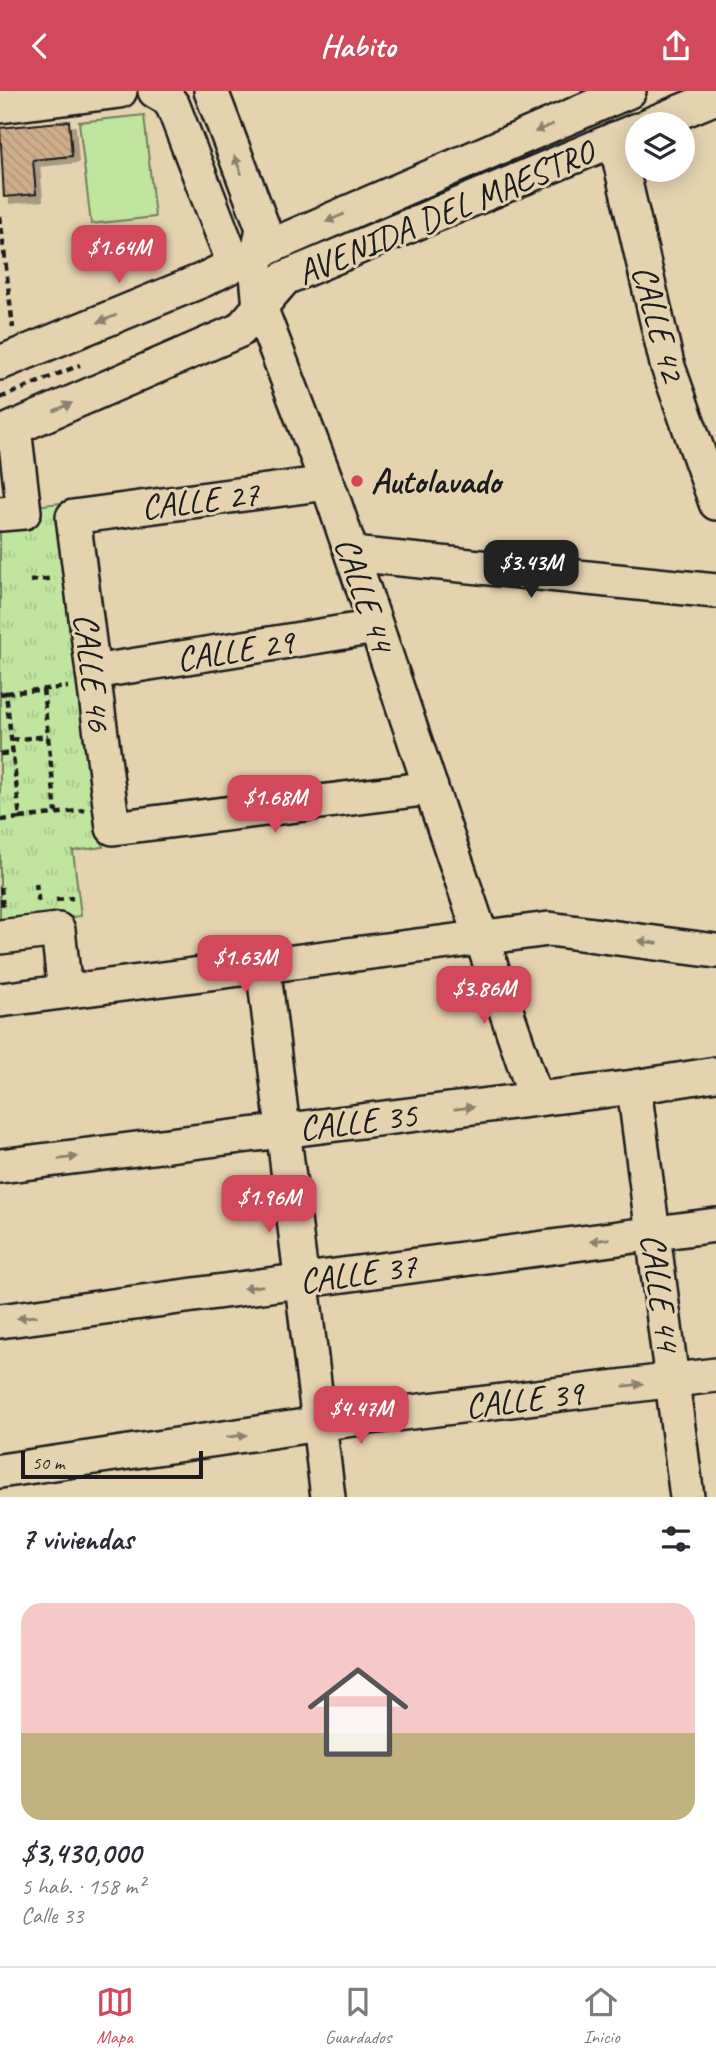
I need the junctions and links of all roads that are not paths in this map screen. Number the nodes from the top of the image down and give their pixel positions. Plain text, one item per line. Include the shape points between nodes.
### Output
1 (155, 91) edge
2 (211, 91) edge
3 (629, 91) edge
4 (102, 92) edge
5 (716, 97) edge
6 (586, 101) edge
7 (0, 106) edge
8 (680, 112) edge
9 (625, 135) edge
10 (634, 182) edge
11 (246, 258) junction
12 (260, 307) junction
13 (3, 349) edge
14 (7, 431) edge
15 (327, 483) junction
16 (716, 503) edge
17 (0, 514) edge
18 (73, 517) joint
19 (352, 554) junction
20 (716, 591) edge
21 (376, 627) junction
22 (85, 679) junction
23 (431, 787) junction
24 (482, 936) junction
25 (0, 937) edge
26 (716, 951) edge
27 (262, 965) junction
28 (65, 991) junction
29 (0, 1000) edge
30 (716, 1075) edge
31 (634, 1087) junction
32 (536, 1099) junction
33 (283, 1131) junction
34 (0, 1166) edge
35 (716, 1225) edge
36 (653, 1233) junction
37 (302, 1281) junction
38 (0, 1321) edge
39 (716, 1375) edge
40 (673, 1381) junction
41 (319, 1424) junction
42 (0, 1471) edge
43 (328, 1497) edge
44 (687, 1497) edge

1 - 11 street via 173,106
11 -> 2 street, CALLE 44 via 263,228
3 - 6 street, AVENIDA DEL MAESTRO
4 - 7 street
5 - 8 street
6 -> 11 street, AVENIDA DEL MAESTRO
9 - 12 street, AVENIDA DEL MAESTRO via 285,278
10 - 16 street, CALLE 42 via 667,364
11 - 12 street, CALLE 44 via 256,264
11 -> 13 street, AVENIDA DEL MAESTRO via 203,280
14 -> 12 street, AVENIDA DEL MAESTRO via 240,330
12 - 15 street, CALLE 44
14 - 17 street via 24,512
15 - 18 street, CALLE 27
15 - 19 street, CALLE 44
18 - 22 street, CALLE 46
19 - 20 street
19 - 21 street, CALLE 44
21 - 22 street, CALLE 29
21 - 23 street, CALLE 44
22 - 23 street, CALLE 46 via 103,818
23 - 24 street, CALLE 44
26 -> 24 street via 549,929
24 - 27 street
24 - 32 street, CALLE 44
25 - 28 street via 58,930
27 - 28 street
27 - 33 street
28 - 29 street
30 - 31 street, CALLE 35
31 - 32 street, CALLE 35
31 - 36 street, CALLE 44
33 -> 32 street, CALLE 35
34 -> 33 street, CALLE 35
33 - 37 street
35 - 36 street, CALLE 37
36 -> 37 street, CALLE 37
36 - 40 street, CALLE 44
37 -> 38 street, CALLE 37
37 - 41 street
39 - 40 street, CALLE 39
41 -> 40 street, CALLE 39
40 - 44 street, CALLE 44
42 -> 41 street, CALLE 39
41 - 43 street

